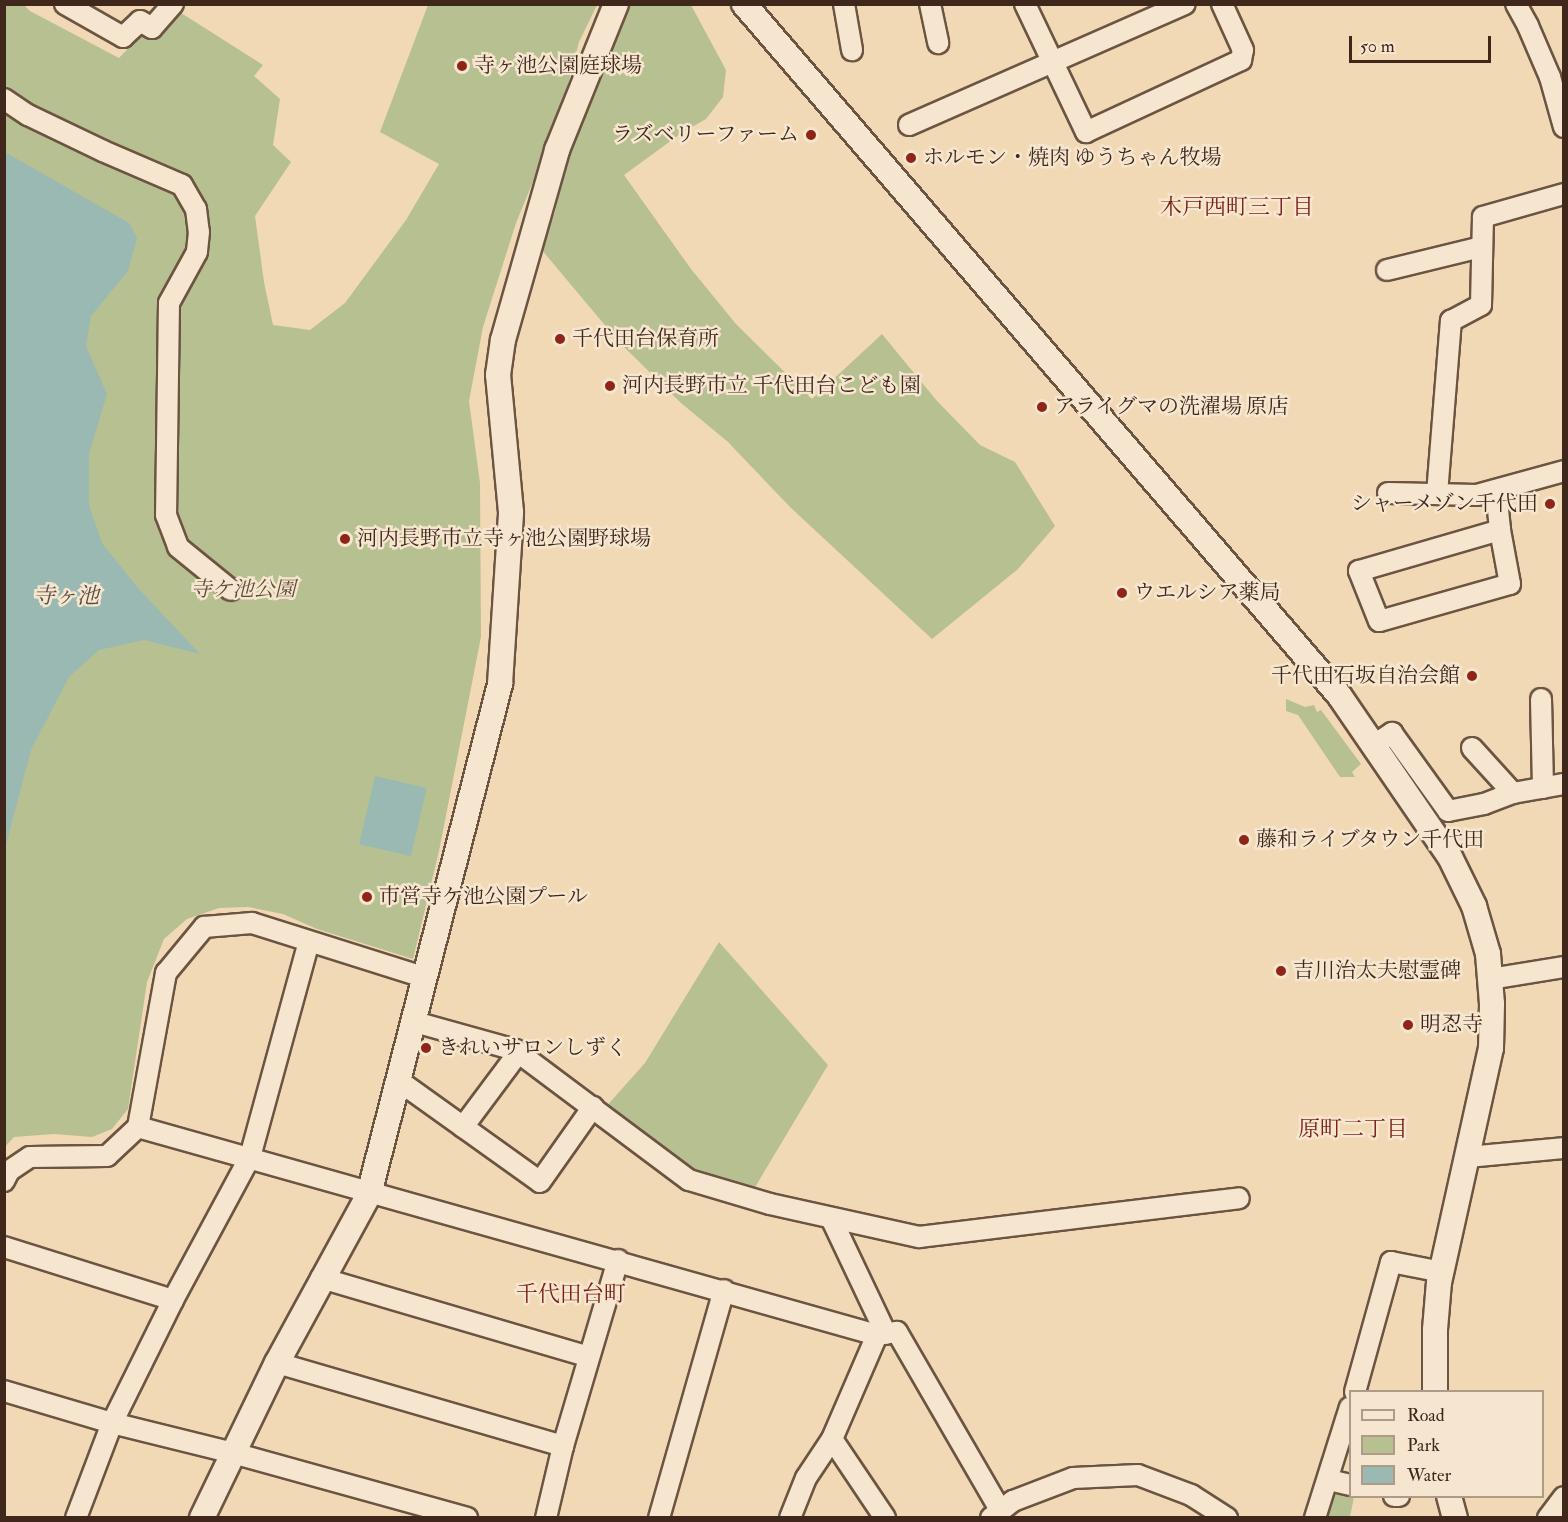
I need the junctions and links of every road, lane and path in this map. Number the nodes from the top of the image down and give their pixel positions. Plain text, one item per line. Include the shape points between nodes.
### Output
1 (65, 4) edge
2 (616, 4) edge
3 (744, 4) edge
4 (844, 4) edge
5 (930, 4) edge
6 (1025, 4) edge
7 (1185, 4) edge
8 (1222, 4) edge
9 (1516, 4) edge
10 (172, 5) edge
11 (938, 43) dead end
12 (852, 50) dead end
13 (1053, 62) junction
14 (4, 99) edge
15 (909, 125) dead end
16 (1563, 127) edge
17 (1563, 194) edge
18 (1481, 247) junction
19 (1387, 270) dead end
20 (1563, 471) edge
21 (1496, 491) junction
22 (1388, 493) dead end
23 (1437, 494) junction
24 (1500, 530) junction
25 (231, 590) dead end
26 (1541, 699) dead end
27 (1374, 745) junction
28 (1472, 748) dead end
29 (1563, 784) edge
30 (1543, 788) junction
31 (1513, 793) junction
32 (309, 942) junction
33 (1563, 967) edge
34 (426, 978) junction
35 (1490, 979) junction
36 (415, 1022) junction
37 (519, 1052) junction
38 (399, 1081) junction
39 (593, 1107) junction
40 (138, 1126) junction
41 (463, 1127) junction
42 (1563, 1148) edge
43 (250, 1157) junction
44 (1467, 1157) junction
45 (4, 1181) edge
46 (369, 1194) junction
47 (1239, 1198) dead end
48 (831, 1218) junction
49 (4, 1247) edge
50 (618, 1260) junction
51 (1442, 1272) junction
52 (321, 1278) junction
53 (724, 1290) junction
54 (173, 1300) junction
55 (882, 1334) junction
56 (589, 1357) junction
57 (277, 1363) junction
58 (1356, 1390) edge
59 (1435, 1390) edge
60 (4, 1391) edge
61 (1349, 1410) edge
62 (112, 1423) junction
63 (832, 1439) junction
64 (563, 1446) junction
65 (233, 1453) junction
66 (1329, 1480) junction
67 (1349, 1485) edge
68 (1563, 1497) edge
69 (1449, 1498) edge
70 (430, 1513) edge
71 (995, 1514) edge
72 (76, 1518) edge
73 (202, 1518) edge
74 (467, 1518) edge
75 (546, 1518) edge
76 (659, 1518) edge
77 (790, 1518) edge
78 (885, 1518) edge
79 (1227, 1518) edge
80 (1315, 1518) edge
81 (1455, 1518) edge
82 (1548, 1518) edge

1 - 10 street via 123,37 140,21 152,28
2 - 34 street via 557,150 503,340 498,375 511,512 500,684
3 - 27 street via 1340,695
4 - 12 street
5 - 11 street
6 - 13 street
7 - 13 street
8 - 13 street via 1243,51 1241,60 1086,132
9 - 16 street via 1550,77
13 - 15 street
14 - 25 street via 102,151 182,185 196,209 200,232 197,252 169,303 166,515 178,547
17 - 18 street via 1483,217
18 - 19 street
18 - 23 street via 1480,305 1451,321
20 - 21 street
21 - 23 street via 1477,495
21 - 24 street
22 - 23 street
24 - 24 street via 1510,584 1379,621 1359,571
26 - 30 street
27 - 31 street via 1392,732 1448,811
27 - 35 street via 1450,857 1474,906 1488,954
28 - 31 street
29 - 30 street
30 - 31 street
32 - 34 street
32 - 40 street via 252,923 204,927 166,973
32 - 43 street
33 - 35 street
34 - 36 street
35 - 44 street via 1491,1048
36 - 37 street
36 - 38 street
37 - 39 street
37 - 41 street
38 - 41 street
38 - 46 street
39 - 41 street via 540,1182
39 - 48 street via 689,1180
40 - 43 street
40 - 45 street via 107,1156 30,1157 9,1171
42 - 44 street
43 - 46 street
43 - 54 street
44 - 51 street
46 - 50 street
46 - 52 street
47 - 48 street via 919,1237
48 - 55 street
49 - 54 street
50 - 53 street
50 - 56 street
51 - 58 street via 1391,1262
51 - 59 street via 1435,1330
52 - 56 street
52 - 57 street
53 - 55 street
53 - 76 street
54 - 62 street
55 - 63 street
55 - 71 street via 897,1332
56 - 64 street
57 - 64 street
57 - 65 street
60 - 62 street
61 - 66 street
62 - 65 street
62 - 72 street
63 - 77 street via 806,1478
63 - 78 street
64 - 75 street
65 - 70 street
65 - 73 street
66 - 67 street
66 - 80 street
68 - 82 street
69 - 81 street
70 - 74 street
71 - 79 street via 1013,1501 1073,1478 1138,1475 1191,1495

